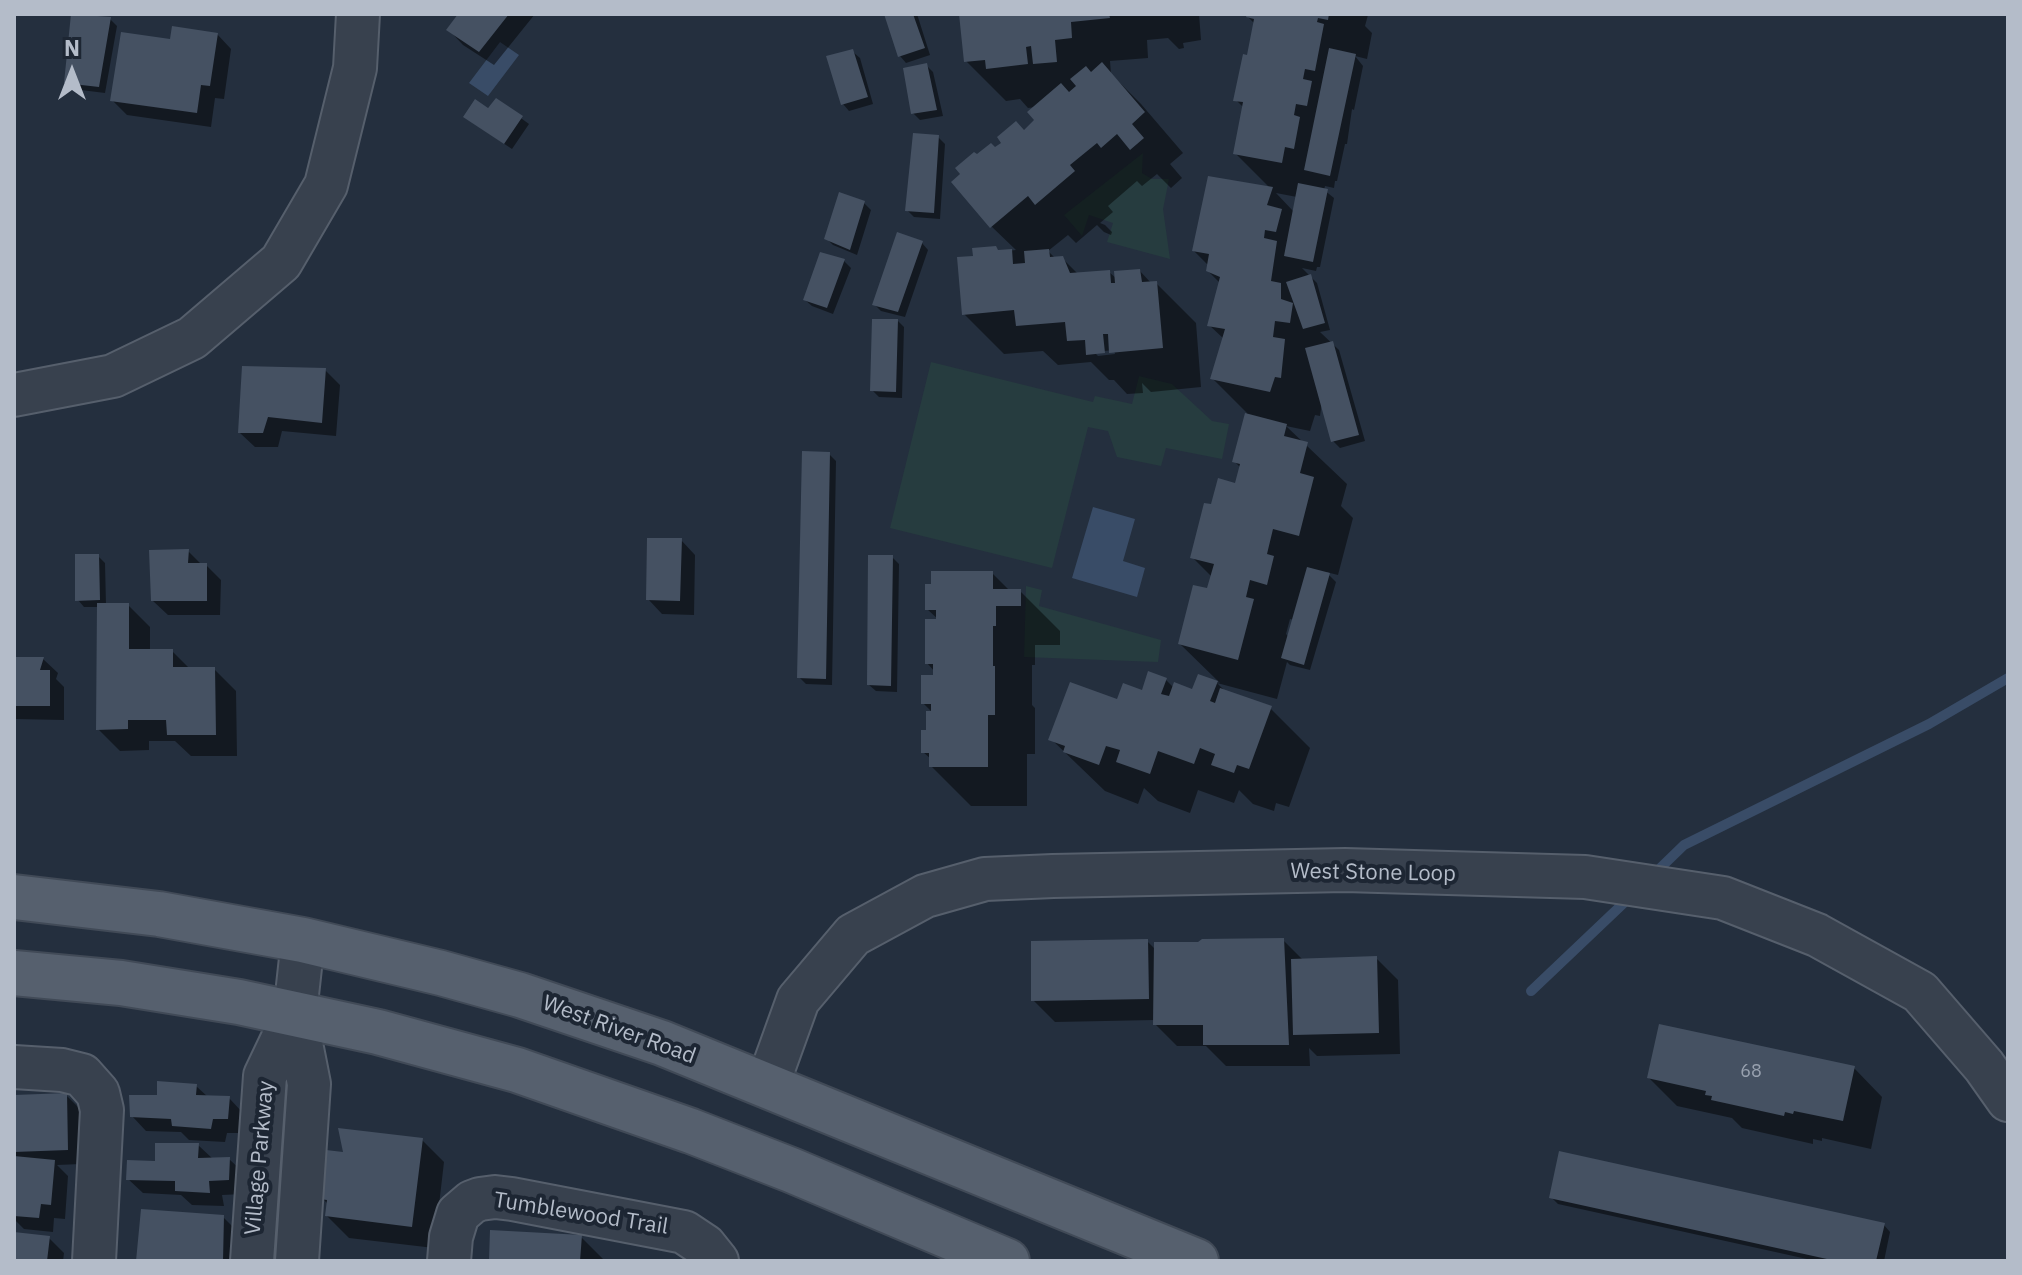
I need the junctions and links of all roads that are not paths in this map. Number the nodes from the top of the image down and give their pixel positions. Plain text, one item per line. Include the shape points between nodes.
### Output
1 (358, 14) edge
2 (14, 395) edge
3 (14, 897) edge
4 (303, 940) junction
5 (14, 973) edge
6 (295, 1013) junction
7 (14, 1067) edge
8 (767, 1086) junction
9 (2008, 1100) edge
10 (94, 1261) edge
11 (252, 1261) edge
12 (297, 1261) edge
13 (449, 1261) edge
14 (717, 1261) edge
15 (1007, 1261) edge
16 (1196, 1261) edge

1 - 2 street via 355,68 326,185 281,262 192,338 113,376
3 - 4 main road, West River Road via 159,914
4 - 6 street, Village Parkway
4 - 8 main road, West River Road via 520,995 662,1043
5 - 6 main road via 180,991
6 - 11 street, Village Parkway via 265,1076
6 - 12 street, Village Parkway via 309,1082
6 - 15 main road via 454,1052 597,1097 791,1170
7 - 10 street via 82,1075 98,1093 102,1110
8 - 9 street, West Stone Loop via 798,1000 853,935 925,896 985,879 1345,870 1585,877 1723,898 1817,935 1920,992
8 - 16 main road, West River Road
13 - 14 street, Tumblewood Trail via 458,1214 480,1199 512,1199 684,1232

